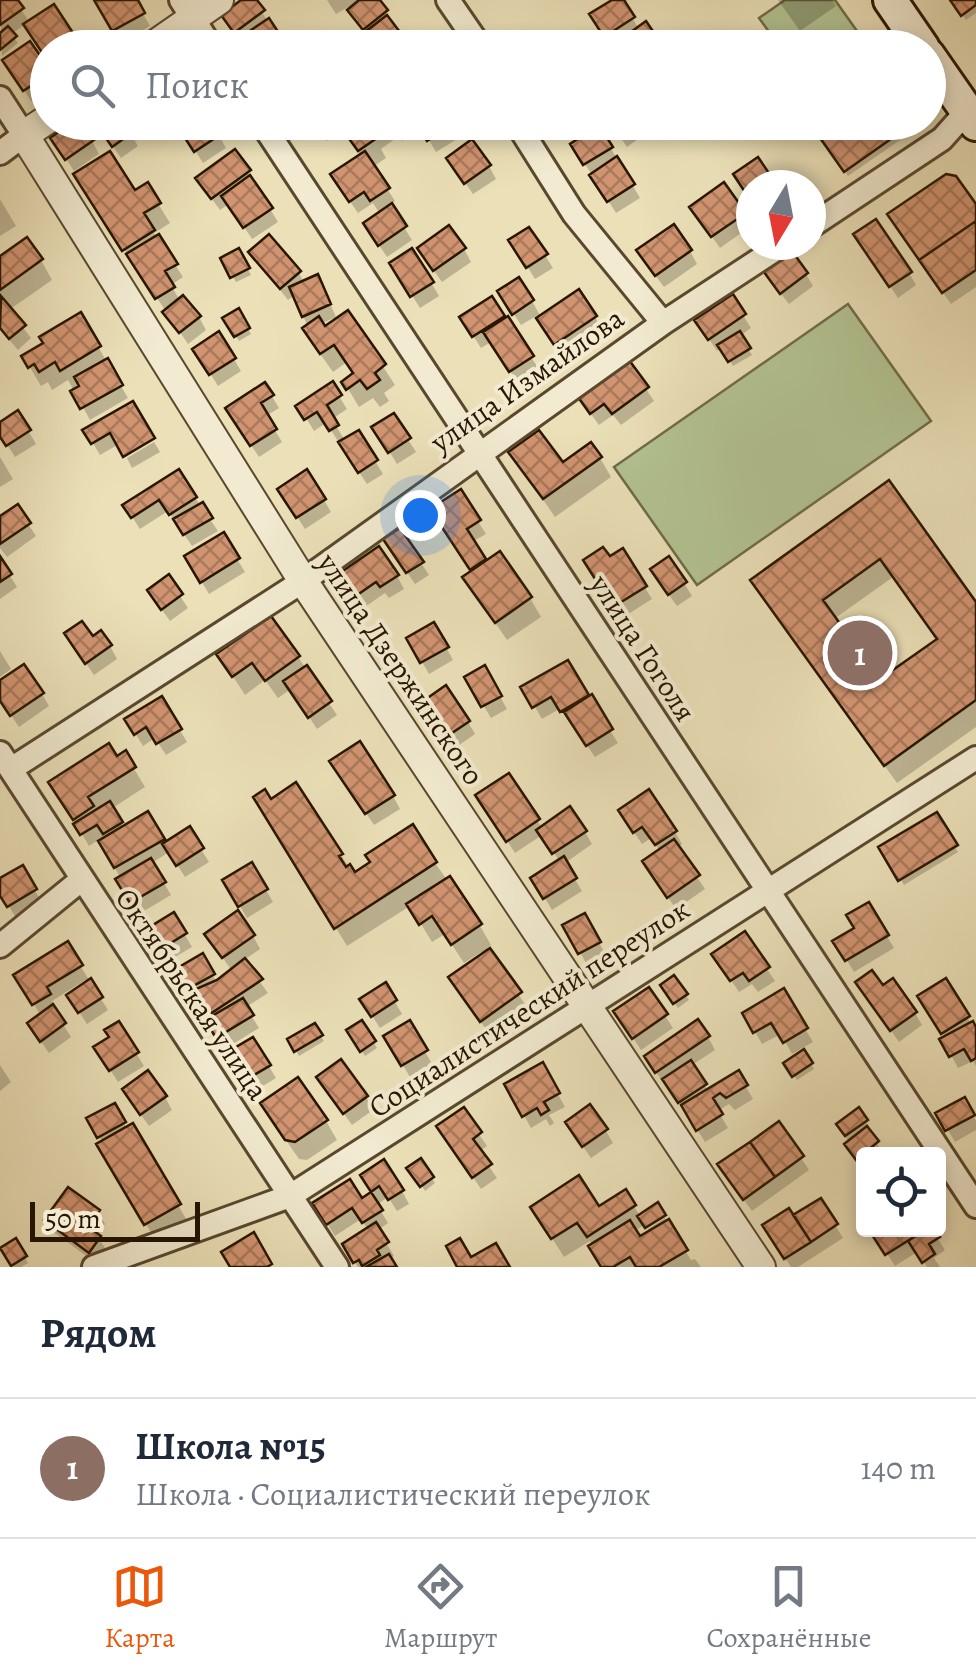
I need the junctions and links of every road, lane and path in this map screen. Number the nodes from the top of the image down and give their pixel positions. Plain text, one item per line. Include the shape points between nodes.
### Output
1 (219, 0) edge
2 (448, 0) edge
3 (890, 0) edge
4 (187, 9) edge
5 (167, 30) edge
6 (469, 30) edge
7 (911, 30) edge
8 (946, 78) edge
9 (0, 98) edge
10 (973, 113) edge
11 (30, 122) edge
12 (30, 131) edge
13 (946, 136) edge
14 (44, 140) edge
15 (273, 140) edge
16 (527, 140) edge
17 (940, 140) edge
18 (0, 153) edge
19 (826, 216) edge
20 (759, 260) edge
21 (663, 324) junction
22 (480, 454) junction
23 (303, 581) junction
24 (976, 758) edge
25 (6, 761) edge
26 (81, 880) junction
27 (768, 890) junction
28 (0, 946) edge
29 (587, 1006) junction
30 (290, 1196) junction
31 (976, 1206) edge
32 (94, 1267) edge
33 (337, 1267) edge
34 (761, 1267) edge

1 - 4 street
2 - 6 street
3 - 7 main road
4 - 5 street
8 - 10 main road
9 - 11 street, улица Дзержинского
10 - 13 street
12 - 18 street
14 - 23 street, улица Дзержинского
15 - 22 street, улица Гоголя
16 - 21 street via 574,214
17 - 19 street
20 - 21 street, улица Измайлова
21 - 22 street, улица Измайлова
22 - 23 street, улица Измайлова
22 - 27 street, улица Гоголя
23 - 25 street, улица Измайлова
23 - 29 street, улица Дзержинского
24 - 27 street, Социалистический переулок
25 - 26 street, Октябрьская улица
26 - 28 street
26 - 30 street, Октябрьская улица
27 - 29 street, Социалистический переулок
27 - 31 street, улица Гоголя
29 - 30 street, Социалистический переулок
29 - 34 street, улица Дзержинского
30 - 32 street, Социалистический переулок
30 - 33 street, Октябрьская улица

